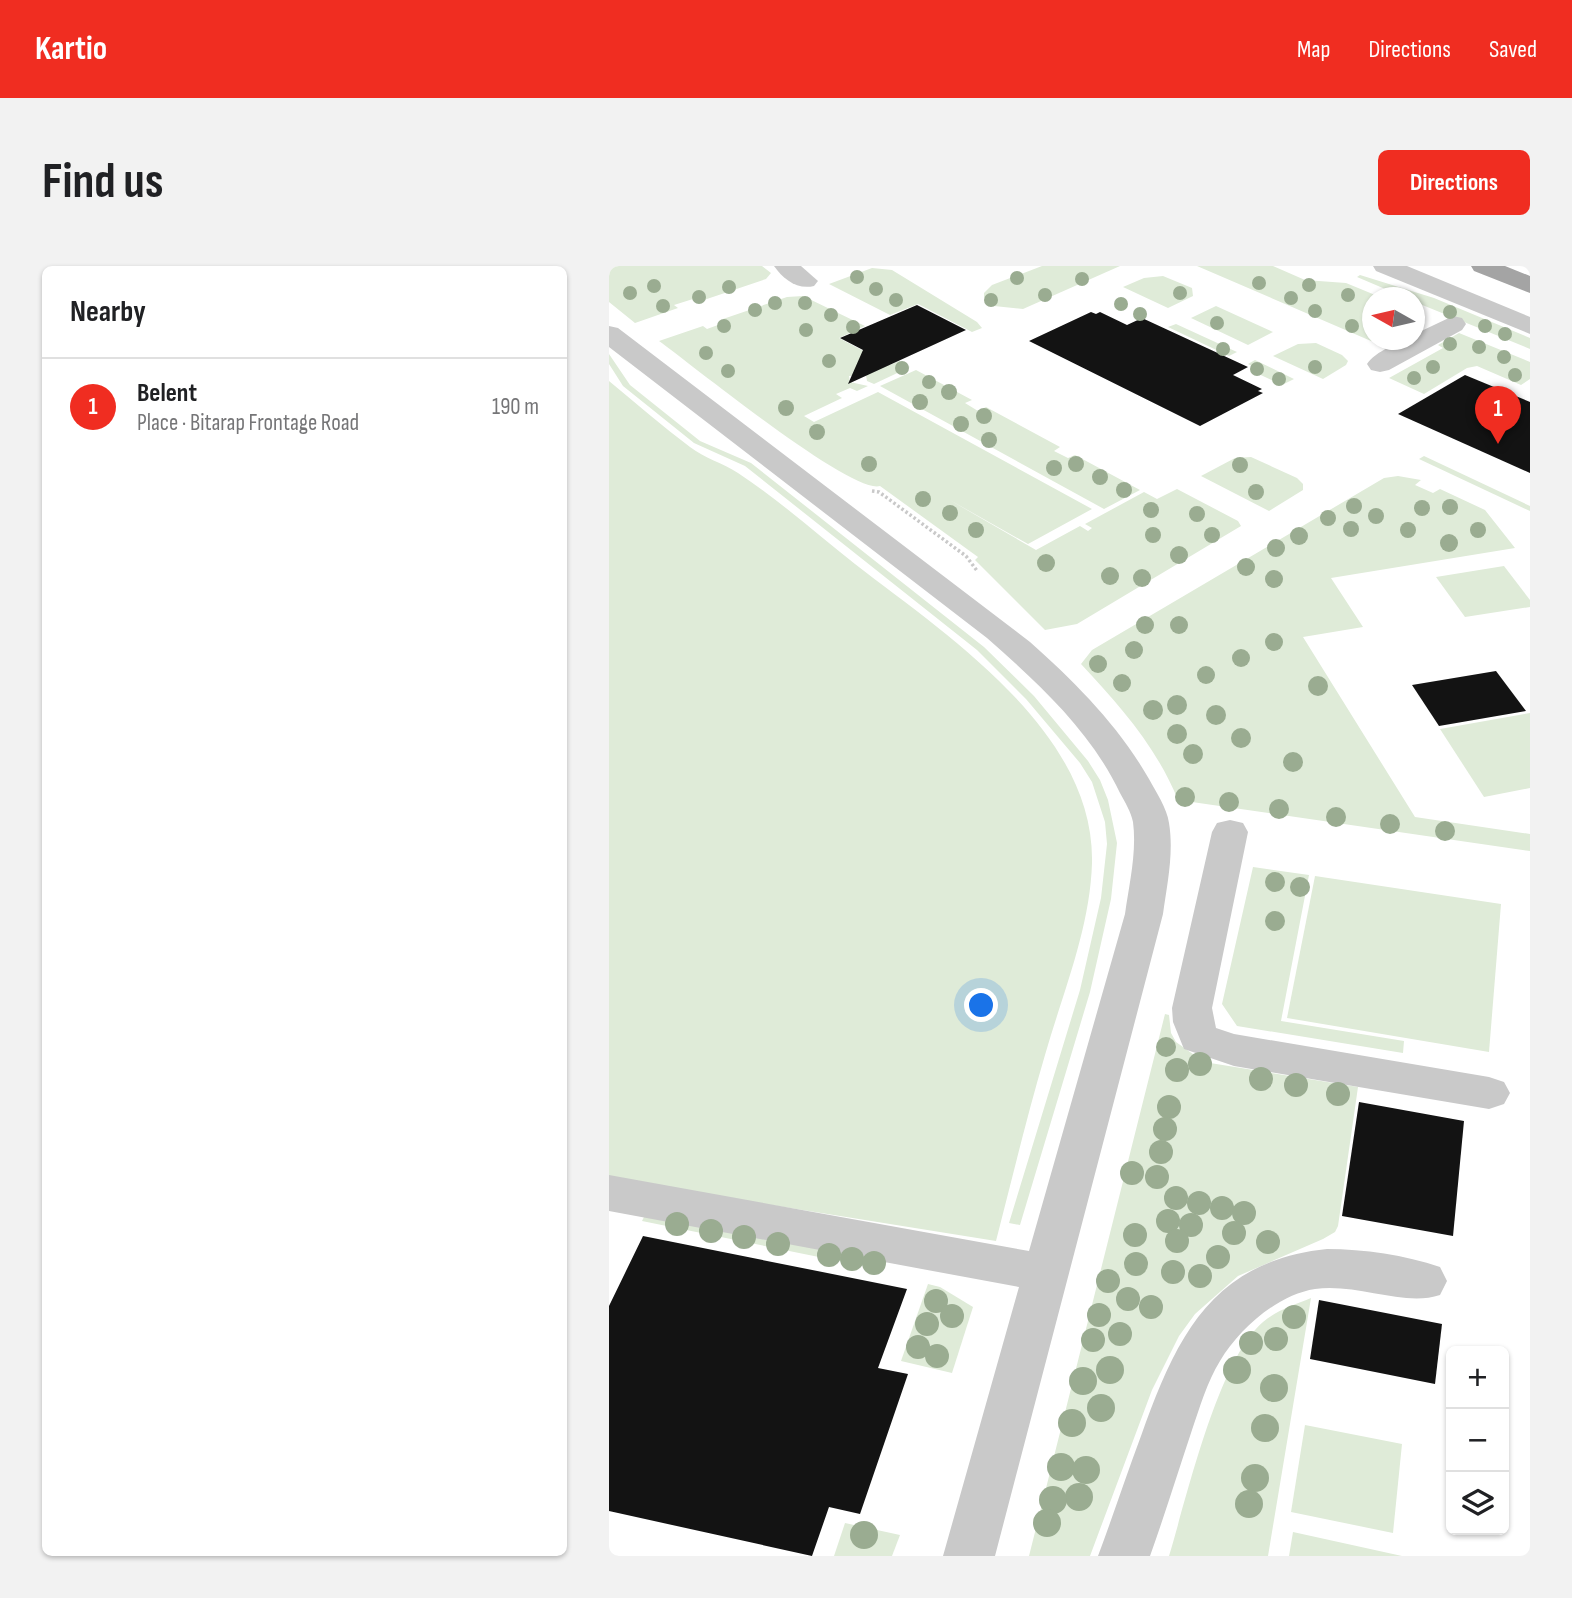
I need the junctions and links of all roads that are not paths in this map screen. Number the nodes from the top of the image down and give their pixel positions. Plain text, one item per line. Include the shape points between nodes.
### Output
1 (1385, 266) edge
2 (1483, 266) edge
3 (1530, 285) edge
4 (1432, 286) junction
5 (1530, 296) edge
6 (1453, 324) dead end
7 (1530, 326) edge
8 (609, 334) edge
9 (1380, 364) dead end
10 (1230, 832) dead end
11 (1489, 1093) dead end
12 (609, 1192) edge
13 (1047, 1273) junction
14 (1424, 1281) dead end
15 (969, 1556) edge
16 (1124, 1556) edge

1 - 4 street
2 - 3 main road
4 - 5 street
4 - 7 street
6 - 9 street
8 - 13 street via 1035,663 1108,740 1140,796 1150,820 1151,865 1143,914
10 - 11 street via 1192,1008 1199,1038 1234,1050
12 - 13 street
13 - 15 street
14 - 16 street via 1314,1269 1262,1289 1232,1313 1203,1345 1181,1393

